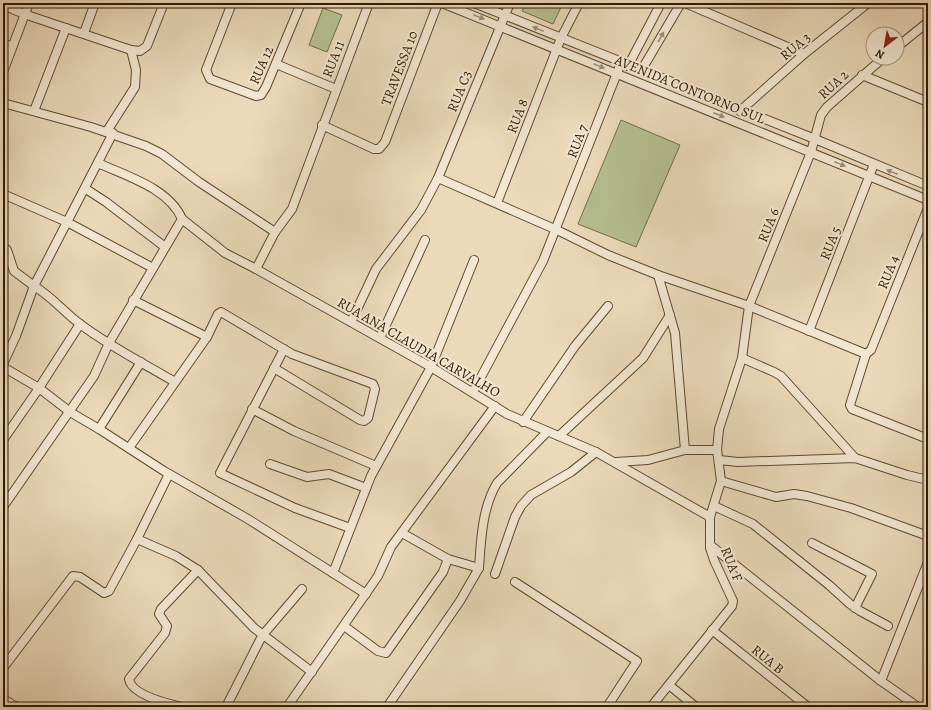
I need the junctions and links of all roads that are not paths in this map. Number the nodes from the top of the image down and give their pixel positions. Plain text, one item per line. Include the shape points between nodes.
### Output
1 (29, 3) edge
2 (95, 3) edge
3 (164, 3) edge
4 (232, 3) edge
5 (301, 3) edge
6 (369, 3) edge
7 (438, 3) edge
8 (442, 3) edge
9 (474, 3) edge
10 (510, 3) edge
11 (579, 3) edge
12 (661, 3) edge
13 (681, 3) edge
14 (685, 3) edge
15 (868, 3) edge
16 (3, 5) edge
17 (24, 14) junction
18 (504, 15) junction
19 (928, 22) edge
20 (500, 26) junction
21 (66, 28) junction
22 (84, 33) junction
23 (561, 38) junction
24 (905, 41) edge
25 (3, 43) edge
26 (12, 47) junction
27 (131, 50) junction
28 (557, 50) junction
29 (804, 54) junction
30 (276, 64) junction
31 (625, 64) junction
32 (874, 66) edge
33 (641, 71) junction
34 (3, 72) edge
35 (616, 74) junction
36 (862, 76) junction
37 (336, 89) junction
38 (928, 102) edge
39 (3, 103) edge
40 (740, 110) junction
41 (34, 111) junction
42 (322, 125) junction
43 (110, 132) junction
44 (815, 139) junction
45 (811, 152) junction
46 (98, 163) junction
47 (874, 164) junction
48 (870, 176) junction
49 (438, 178) junction
50 (928, 186) edge
51 (86, 189) junction
52 (3, 194) edge
53 (928, 200) edge
54 (497, 203) junction
55 (928, 208) edge
56 (182, 219) junction
57 (67, 222) junction
58 (557, 230) junction
59 (275, 232) junction
60 (425, 240) dead end
61 (3, 246) edge
62 (165, 247) junction
63 (474, 260) dead end
64 (153, 268) junction
65 (256, 269) junction
66 (658, 275) junction
67 (34, 286) junction
68 (133, 300) junction
69 (608, 306) dead end
70 (749, 306) junction
71 (670, 315) junction
72 (351, 322) junction
73 (80, 324) junction
74 (809, 331) junction
75 (207, 338) junction
76 (380, 338) junction
77 (109, 343) junction
78 (284, 349) junction
79 (866, 354) junction
80 (742, 358) junction
81 (142, 362) junction
82 (3, 366) edge
83 (431, 367) junction
84 (274, 368) junction
85 (175, 382) junction
86 (39, 388) junction
87 (473, 392) junction
88 (495, 406) junction
89 (252, 410) junction
90 (70, 412) junction
91 (523, 422) junction
92 (99, 428) junction
93 (547, 432) junction
94 (559, 436) junction
95 (928, 439) edge
96 (3, 440) edge
97 (129, 448) junction
98 (685, 450) junction
99 (717, 450) junction
100 (596, 452) junction
101 (856, 458) junction
102 (720, 460) junction
103 (615, 462) junction
104 (270, 464) dead end
105 (376, 466) junction
106 (169, 474) junction
107 (928, 480) edge
108 (721, 481) junction
109 (366, 488) junction
110 (714, 506) junction
111 (3, 507) edge
112 (710, 516) junction
113 (350, 528) junction
114 (402, 532) junction
115 (928, 536) edge
116 (137, 539) junction
117 (812, 543) dead end
118 (710, 545) junction
119 (448, 559) junction
120 (928, 562) edge
121 (479, 568) junction
122 (198, 570) junction
123 (333, 573) junction
124 (495, 574) dead end
125 (515, 582) dead end
126 (302, 589) dead end
127 (366, 594) junction
128 (855, 608) junction
129 (344, 626) junction
130 (888, 626) dead end
131 (712, 630) junction
132 (262, 636) junction
133 (3, 668) edge
134 (312, 672) junction
135 (881, 681) junction
136 (669, 685) junction
137 (3, 699) edge
138 (17, 707) edge
139 (182, 707) edge
140 (226, 707) edge
141 (287, 707) edge
142 (387, 707) edge
143 (607, 707) edge
144 (651, 707) edge
145 (696, 707) edge
146 (808, 707) edge
147 (918, 707) edge

1 - 17 street
2 - 22 street
3 - 27 street via 146,46 140,51
4 - 30 street, RUA 12 via 206,65 210,78 256,96 263,93
5 - 30 street, RUA 12
6 - 37 street, RUA 11
7 - 42 street, TRAVESSA 10 via 385,142 379,149
8 -> 20 street, AVENIDA CONTORNO SUL
9 - 18 street, AVENIDA CONTORNO SUL
10 - 18 street
11 - 23 street
12 - 31 street, RUA 7
33 -> 13 street
14 - 29 street
15 - 29 street, RUA 3
16 - 17 street
17 - 21 street
17 - 26 street
18 - 20 street, RUA C3
23 -> 18 street, AVENIDA CONTORNO SUL
19 - 24 street
20 - 28 street, AVENIDA CONTORNO SUL
20 - 49 street, RUA C3
21 - 22 street
21 - 41 street
22 - 27 street
23 - 28 street, RUA 8
23 - 31 street, AVENIDA CONTORNO SUL
25 - 26 street
26 - 34 street
27 - 43 street via 136,70 135,87
28 -> 35 street, AVENIDA CONTORNO SUL
28 - 54 street, RUA 8
29 - 40 street, RUA 3
30 - 37 street
31 - 33 street, AVENIDA CONTORNO SUL
31 - 35 street, RUA 7
32 - 36 street, RUA 2
33 - 40 street, AVENIDA CONTORNO SUL
35 -> 45 street, AVENIDA CONTORNO SUL
35 - 58 street, RUA 7
36 - 38 street
36 - 44 street, RUA 2 via 821,115
37 - 42 street, RUA 11
39 - 41 street
40 - 44 street, AVENIDA CONTORNO SUL
41 - 43 street
42 - 59 street via 292,209
43 - 46 street
43 - 59 street via 162,154 199,182
44 - 45 street, RUA 2
44 - 47 street, AVENIDA CONTORNO SUL
45 -> 48 street, AVENIDA CONTORNO SUL
45 - 70 street, RUA 6
46 - 51 street
46 - 56 street, RUA ANA CLAUDIA CARVALHO via 156,191 176,207
47 - 48 street, RUA 5
50 -> 47 street, AVENIDA CONTORNO SUL
48 - 53 street, AVENIDA CONTORNO SUL
48 - 74 street, RUA 5
49 - 54 street
49 - 72 street, RUA C3 via 421,210 376,269
51 - 57 street
51 - 62 street
52 - 57 street
54 - 58 street
55 - 79 street, RUA 4 via 872,346
56 - 62 street
56 - 65 street, RUA ANA CLAUDIA CARVALHO via 225,253
57 - 64 street
57 - 67 street
58 - 66 street via 608,255
58 - 87 street, RUA 7 via 543,262
59 - 65 street
60 - 76 street
61 - 67 street via 10,256 14,271
62 - 64 street
63 - 83 street
64 - 68 street
65 - 72 street, RUA ANA CLAUDIA CARVALHO
66 - 70 street
66 - 71 street
67 - 73 street
67 - 82 street
68 - 75 street
68 - 77 street
69 - 91 street via 575,346
70 - 74 street
70 - 80 street, RUA 6
71 - 94 street via 643,358
71 - 98 street via 675,333
72 - 76 street, RUA ANA CLAUDIA CARVALHO
73 - 77 street
73 - 86 street
74 - 79 street
75 - 78 street via 221,312
75 - 85 street
76 - 83 street, RUA ANA CLAUDIA CARVALHO
77 - 81 street
77 - 90 street via 94,376
78 - 84 street
78 - 84 street via 373,384 375,389 368,418 360,420
79 - 95 street, RUA 4 via 850,405 852,409
80 - 99 street, RUA F via 719,429
80 - 101 street via 781,376
81 - 85 street
81 - 92 street
82 - 86 street
83 - 87 street, RUA ANA CLAUDIA CARVALHO
83 - 105 street
84 - 89 street
85 - 97 street
86 - 90 street
86 - 96 street
87 - 88 street, RUA ANA CLAUDIA CARVALHO
88 - 91 street, RUA ANA CLAUDIA CARVALHO
88 - 114 street
89 - 105 street
89 - 113 street via 220,473 295,508
90 - 92 street
90 - 111 street
91 - 93 street, RUA ANA CLAUDIA CARVALHO
92 - 97 street
93 - 94 street, RUA ANA CLAUDIA CARVALHO
93 - 121 street via 497,483 491,493 485,517
94 - 100 street, RUA ANA CLAUDIA CARVALHO
97 - 106 street
98 - 99 street
98 - 103 street via 648,460
99 - 102 street, RUA F
100 - 103 street, RUA ANA CLAUDIA CARVALHO
100 - 124 street via 571,472 526,500 515,516
101 - 102 street via 738,462
101 - 107 street
102 - 108 street, RUA F
103 - 112 street, RUA ANA CLAUDIA CARVALHO
104 - 109 street via 307,477 329,474
105 - 109 street
106 - 116 street
106 - 123 street via 248,519
108 - 110 street, RUA F
108 - 115 street via 776,496 807,496 851,508
109 - 113 street
110 - 112 street, RUA F
110 - 128 street via 752,524 830,585
112 - 118 street, RUA F
113 - 123 street
114 - 119 street
114 - 127 street
116 - 122 street via 176,556
116 - 133 street via 106,593 78,576 72,576
117 - 128 street via 872,574
118 - 131 street, RUA F via 733,601 730,610
118 - 135 street
119 - 121 street
119 - 129 street via 443,572 386,653 378,651
120 - 135 street
121 - 142 street via 460,601
122 - 132 street
122 - 139 street via 161,608 160,614 167,626 165,633 129,679 130,685 145,695
123 - 127 street
125 - 143 street via 638,661
126 - 132 street
127 - 129 street
128 - 130 street
129 - 134 street
131 - 136 street, RUA F
131 - 146 street, RUA B
132 - 134 street
132 - 140 street
134 - 141 street
135 - 147 street
136 - 144 street, RUA F
136 - 145 street
137 - 138 street

